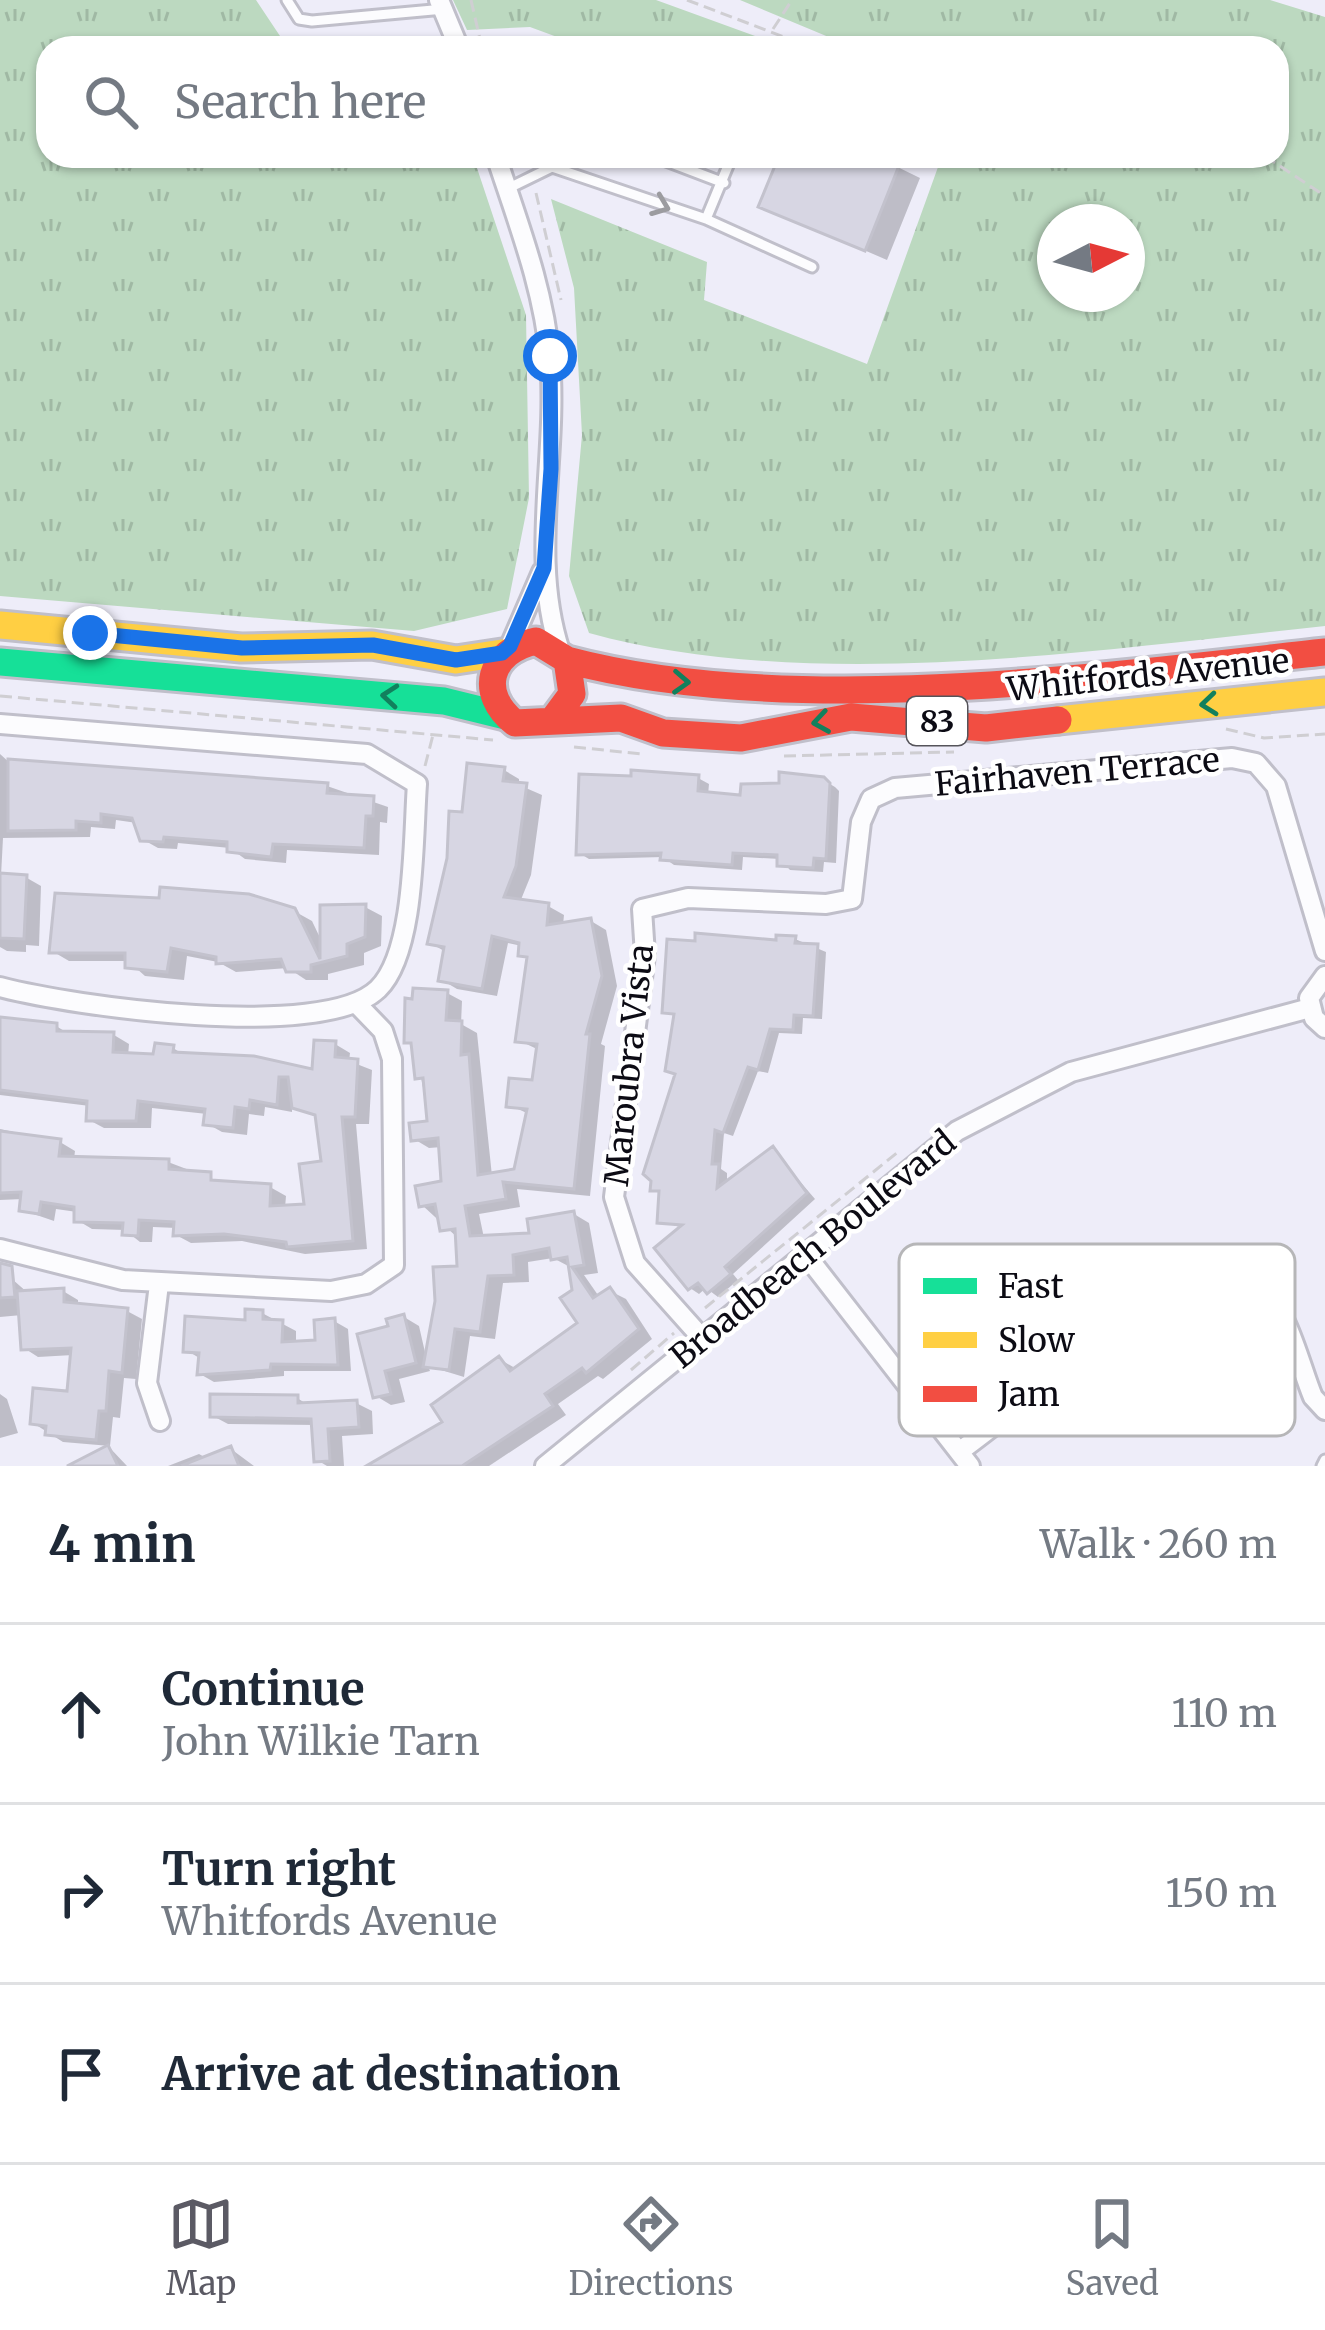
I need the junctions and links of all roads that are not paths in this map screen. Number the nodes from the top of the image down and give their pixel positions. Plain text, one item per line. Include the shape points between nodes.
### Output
1 (286, 0) edge
2 (442, 5) edge
3 (454, 36) edge
4 (500, 168) edge
5 (541, 168) edge
6 (571, 168) edge
7 (685, 168) edge
8 (728, 168) edge
9 (724, 183) junction
10 (507, 189) junction
11 (706, 219) junction
12 (812, 267) dead end
13 (544, 568) junction
14 (0, 625) edge
15 (506, 650) junction
16 (1325, 652) edge
17 (564, 656) junction
18 (0, 662) edge
19 (1325, 692) edge
20 (505, 716) junction
21 (552, 721) junction
22 (0, 724) edge
23 (642, 909) joint
24 (1325, 951) edge
25 (1325, 976) edge
26 (0, 987) edge
27 (356, 1003) junction
28 (1310, 1008) junction
29 (1325, 1028) edge
30 (0, 1249) edge
31 (806, 1255) junction
32 (159, 1284) junction
33 (701, 1337) junction
34 (1295, 1357) edge
35 (899, 1374) edge
36 (1325, 1410) edge
37 (160, 1421) dead end
38 (994, 1436) edge
39 (965, 1459) edge
40 (545, 1466) edge

1 - 2 lane via 299,19 312,21
2 - 3 street
4 - 10 street
5 - 10 lane
6 -> 11 lane
7 - 9 lane
8 - 9 lane
9 - 11 lane
10 - 13 street via 550,356
11 - 12 lane
13 - 15 street
13 - 17 street
14 - 15 main road, 83 via 242,648 373,645 456,660
15 - 17 main road, 83 via 536,640
15 - 20 main road via 493,664 490,692
17 -> 16 main road, Whitfords Avenue / 83 via 649,680 860,687 1090,679
17 - 21 main road via 574,687
20 -> 18 main road, 83 via 444,701
19 -> 21 main road, Whitfords Avenue / 83 via 986,728 851,717 741,738 663,733 621,718
20 - 21 main road, 83 via 528,726
22 - 27 street via 367,754 417,784 404,934 380,988
23 - 24 street, Fairhaven Terrace via 688,898 852,899 860,822 871,799 895,788 1232,758 1256,763 1276,786
23 - 33 street, Maroubra Vista via 645,956 614,1196 635,1263
25 - 28 street via 1312,988
26 - 27 street via 60,1003 181,1013
27 - 32 street via 383,1031 392,1059 394,1265 331,1291
28 - 29 street
28 - 31 street, Broadbeach Boulevard via 1071,1072 957,1131
30 - 32 street
31 - 33 street, Broadbeach Boulevard
31 - 35 street
32 - 37 street via 147,1383
33 - 40 street, Broadbeach Boulevard
34 - 36 street
38 - 39 street

